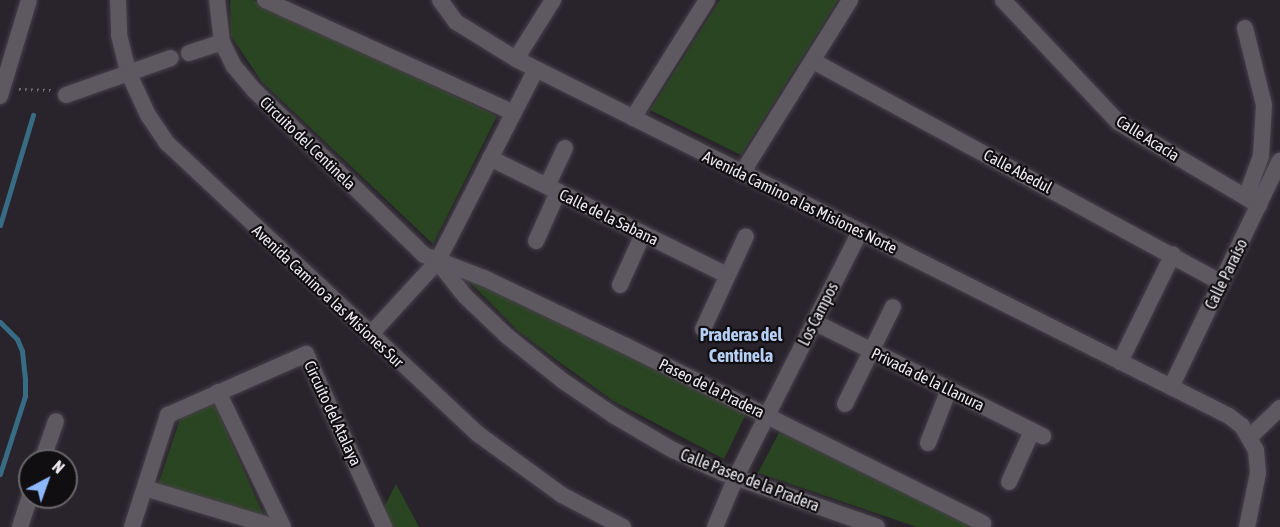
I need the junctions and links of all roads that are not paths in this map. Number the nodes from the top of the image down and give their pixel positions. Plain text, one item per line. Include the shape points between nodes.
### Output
1 (29, 0) edge
2 (118, 0) edge
3 (217, 0) edge
4 (265, 0) edge
5 (440, 0) edge
6 (553, 0) edge
7 (707, 0) edge
8 (850, 0) edge
9 (1003, 0) edge
10 (1245, 28) dead end
11 (222, 42) junction
12 (189, 53) dead end
13 (6, 56) edge
14 (171, 58) dead end
15 (516, 59) junction
16 (813, 61) junction
17 (536, 69) junction
18 (128, 72) junction
19 (1, 92) edge
20 (66, 95) road end
21 (514, 113) junction
22 (633, 118) junction
23 (565, 148) dead end
24 (490, 158) junction
25 (1280, 161) edge
26 (742, 172) junction
27 (553, 189) junction
28 (1252, 201) junction
29 (860, 231) junction
30 (643, 234) junction
31 (746, 236) dead end
32 (536, 242) dead end
33 (1173, 255) junction
34 (437, 261) junction
35 (727, 275) junction
36 (1222, 283) junction
37 (620, 285) dead end
38 (893, 307) dead end
39 (814, 322) junction
40 (703, 329) dead end
41 (370, 335) junction
42 (872, 351) junction
43 (1120, 362) junction
44 (1171, 387) junction
45 (950, 390) junction
46 (218, 392) junction
47 (845, 404) dead end
48 (1280, 408) edge
49 (767, 415) junction
50 (56, 421) dead end
51 (1250, 437) junction
52 (928, 443) dead end
53 (46, 449) edge
54 (736, 477) junction
55 (1009, 482) dead end
56 (145, 488) junction
57 (26, 509) edge
58 (983, 523) dead end
59 (20, 527) edge
60 (132, 527) edge
61 (274, 527) edge
62 (283, 527) edge
63 (384, 527) edge
64 (623, 527) edge
65 (715, 527) edge
66 (876, 527) edge
67 (1247, 527) edge

1 - 13 street
2 - 18 street, Avenida Camino a las Misiones Sur via 119,36
3 - 11 street, Circuito del Centinela
4 - 21 street
5 - 15 street, Avenida Camino a las Misiones Norte via 456,22
6 - 15 street
7 - 22 street
8 - 16 street
9 - 28 street, Calle Acacia via 1118,122
10 - 28 street via 1263,105 1261,156
11 - 12 street
11 - 34 street, Circuito del Centinela via 233,65 254,90 424,255
13 - 19 street
14 - 18 street
15 - 17 street, Avenida Camino a las Misiones Norte
16 - 26 street
16 - 33 street, Calle Abedul
17 - 21 street
17 - 22 street, Avenida Camino a las Misiones Norte
18 - 20 street
18 - 41 street, Avenida Camino a las Misiones Sur via 148,115 167,143
21 - 24 street
22 - 26 street, Avenida Camino a las Misiones Norte
23 - 27 street
24 - 27 street, Calle de la Sabana
24 - 34 street
25 - 28 street, Calle Paraíso
26 - 29 street, Avenida Camino a las Misiones Norte
27 - 30 street, Calle de la Sabana
27 - 32 street
28 - 36 street, Calle Paraíso
29 - 39 street, Los Campos
29 - 43 street, Avenida Camino a las Misiones Norte
30 - 35 street, Calle de la Sabana
30 - 37 street
31 - 35 street
33 - 36 street, Calle Abedul
33 - 43 street
34 - 41 street
34 - 49 street, Paseo de la Pradera via 484,278
34 - 54 street, Calle Paseo de la Pradera via 465,296 563,381 673,450
35 - 40 street
36 - 44 street, Calle Paraíso
38 - 42 street
39 - 42 street, Privada de la Llanura
39 - 49 street, Los Campos
41 - 64 street, Avenida Camino a las Misiones Sur via 506,456 562,495
42 - 45 street, Privada de la Llanura
42 - 47 street
43 - 44 street, Avenida Camino a las Misiones Norte
44 - 51 street, Avenida Camino a las Misiones Norte via 1229,417
45 - 52 street
45 - 55 street, Privada de la Llanura via 1038,433
46 - 56 street, Circuito del Atalaya via 168,415
46 - 62 street
46 - 63 street, Circuito del Atalaya via 302,354 310,356
48 - 51 street
49 - 54 street, Los Campos
49 - 58 street, Paseo de la Pradera
50 - 53 street
51 - 67 street via 1256,450 1258,473
54 - 65 street, Los Campos
54 - 66 street, Calle Paseo de la Pradera
56 - 60 street, Circuito del Atalaya
56 - 61 street
57 - 59 street

